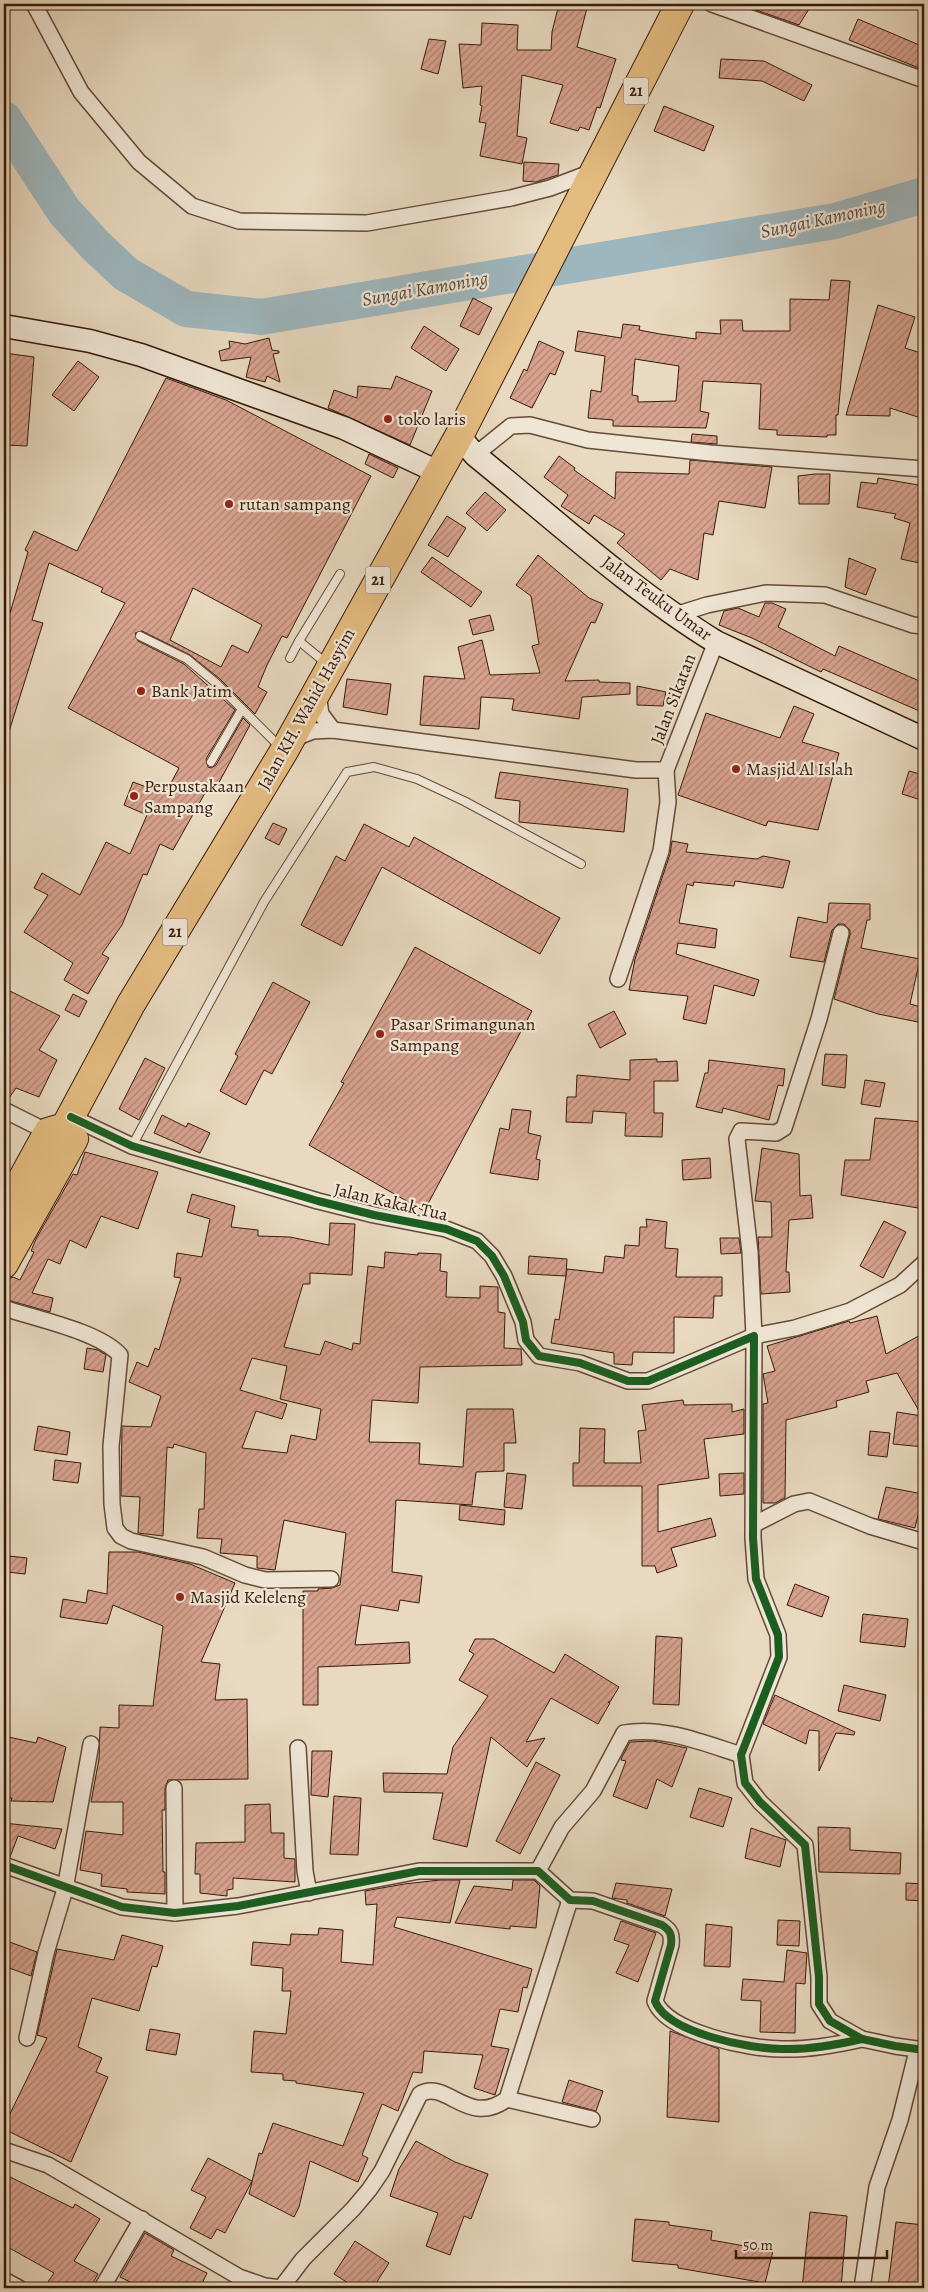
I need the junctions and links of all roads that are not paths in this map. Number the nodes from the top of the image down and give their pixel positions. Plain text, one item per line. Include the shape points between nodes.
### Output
1 (34, 4) edge
2 (680, 4) edge
3 (712, 4) edge
4 (924, 80) edge
5 (595, 174) junction
6 (4, 326) edge
7 (467, 446) junction
8 (924, 469) edge
9 (438, 472) junction
10 (340, 574) dead end
11 (675, 615) junction
12 (924, 626) edge
13 (140, 636) dead end
14 (299, 641) junction
15 (716, 642) junction
16 (290, 658) dead end
17 (324, 677) junction
18 (242, 710) junction
19 (333, 730) junction
20 (924, 739) edge
21 (287, 745) junction
22 (211, 762) dead end
23 (666, 770) junction
24 (581, 864) dead end
25 (841, 933) dead end
26 (618, 979) dead end
27 (4, 1110) edge
28 (61, 1125) junction
29 (132, 1146) junction
30 (4, 1212) edge
31 (924, 1263) edge
32 (4, 1264) edge
33 (4, 1308) edge
34 (754, 1336) junction
35 (755, 1524) junction
36 (924, 1542) edge
37 (331, 1579) dead end
38 (90, 1744) dead end
39 (298, 1748) dead end
40 (741, 1755) junction
41 (174, 1788) dead end
42 (4, 1865) edge
43 (538, 1871) junction
44 (65, 1889) junction
45 (309, 1893) junction
46 (570, 1900) junction
47 (175, 1913) junction
48 (27, 2038) dead end
49 (862, 2038) junction
50 (921, 2050) edge
51 (507, 2098) junction
52 (592, 2120) dead end
53 (4, 2150) edge
54 (142, 2219) junction
55 (4, 2280) edge
56 (19, 2288) edge
57 (102, 2288) edge
58 (281, 2288) edge
59 (862, 2288) edge

1 - 5 street via 81,92 138,162 192,206 239,221 367,223 512,198
2 - 5 highway, 21
3 - 4 street
5 - 7 highway, Jalan KH. Wahid Hasyim / 21 via 521,312
6 - 9 street via 90,341 141,355 344,428
7 - 8 street via 512,426 530,425 588,440
7 - 9 highway, Jalan KH. Wahid Hasyim / 21
7 - 11 street, Jalan Teuku Umar
9 - 17 highway, Jalan KH. Wahid Hasyim / 21
10 - 14 lane
11 - 12 street via 766,593 826,595
11 - 15 street, Jalan Teuku Umar
13 - 18 lane via 187,659
14 - 16 lane
14 - 17 lane
15 - 20 street, Jalan Teuku Umar
15 - 23 street, Jalan Sikatan
17 - 19 street via 318,703 321,714
17 - 21 highway, Jalan KH. Wahid Hasyim / 21
18 - 21 lane
18 - 22 lane
19 - 21 street via 312,732
19 - 23 street via 636,770
21 - 28 highway, Jalan KH. Wahid Hasyim / 21
23 - 26 street via 668,802 661,851
24 - 29 lane via 417,779 374,767 347,772 264,902
25 - 34 street via 819,1019 784,1128 776,1133 741,1131 737,1139 750,1252
27 - 28 street, Jalan Kakak Tua
28 - 29 street, Jalan Kakak Tua
28 - 30 highway, Jalan KH. Wahid Hasyim / 21
28 - 32 highway via 74,1139
29 - 34 street, Jalan Kakak Tua via 318,1201 446,1229 477,1240 504,1276 523,1322 526,1340 540,1356 580,1363 628,1381 648,1381
31 - 34 street, Jalan Kakak Tua via 900,1285 850,1311 795,1328
33 - 37 street via 91,1336 110,1345 120,1355 111,1446 112,1504 115,1528 121,1536 203,1557 265,1580
34 - 35 street
35 - 36 street via 794,1504 809,1501 870,1526
35 - 40 street via 756,1579 778,1634 779,1657
38 - 44 street
39 - 45 street
40 - 43 street via 693,1739 639,1730 624,1733 593,1791 562,1826
40 - 49 street via 745,1782 760,1802 805,1846 819,2004 830,2021
41 - 47 street
42 - 44 street
43 - 45 street via 419,1871
43 - 46 street
44 - 47 street via 122,1908
44 - 48 street via 46,1953
45 - 47 street
46 - 49 street via 593,1901 669,1930 671,1945 654,2001 664,2015 687,2027 734,2044 781,2050 818,2048
46 - 51 street
49 - 50 street
50 - 59 street via 877,2187
51 - 52 street
51 - 58 street via 486,2110 438,2092 420,2094 382,2171 369,2190 303,2259
53 - 54 street via 48,2165
54 - 57 street
54 - 58 street via 239,2277
55 - 56 street

